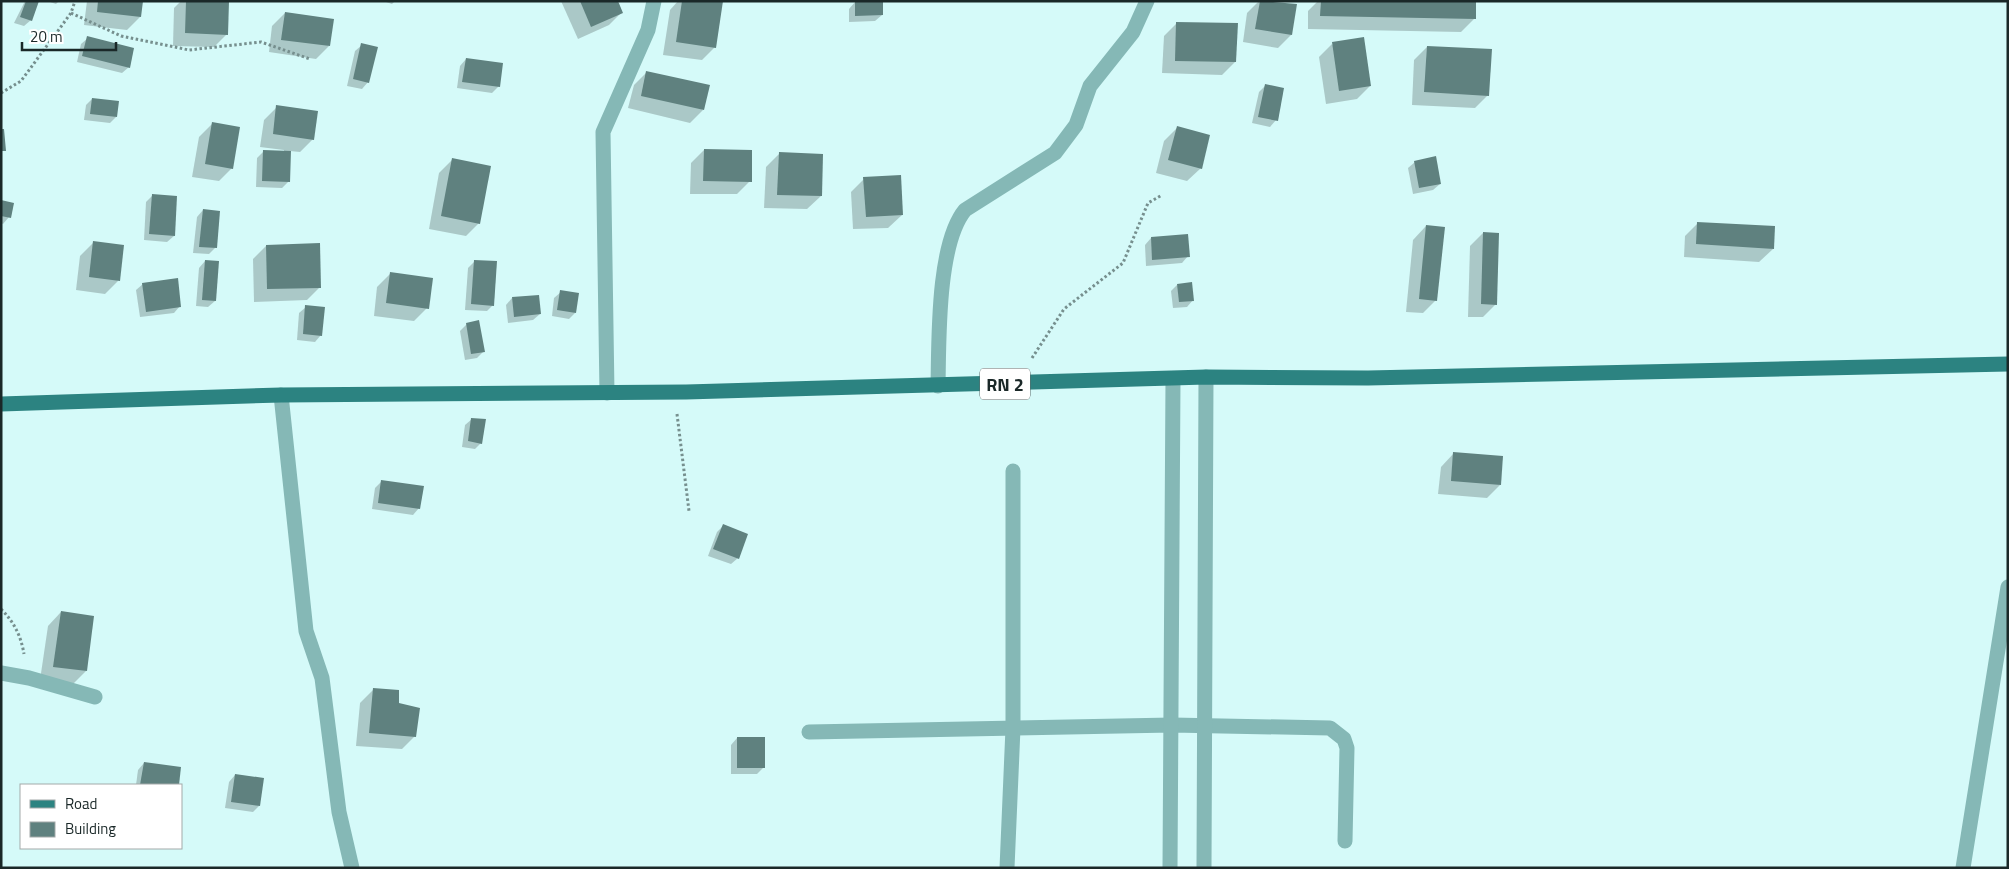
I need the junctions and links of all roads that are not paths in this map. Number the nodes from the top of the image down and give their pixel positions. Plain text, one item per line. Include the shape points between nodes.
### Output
1 (654, 1) edge
2 (1147, 1) edge
3 (2008, 364) edge
4 (1206, 377) junction
5 (1172, 379) junction
6 (938, 386) junction
7 (607, 393) junction
8 (281, 396) junction
9 (1, 404) edge
10 (1013, 471) dead end
11 (2008, 587) edge
12 (1, 673) edge
13 (95, 697) dead end
14 (1172, 725) junction
15 (1205, 725) junction
16 (1013, 728) junction
17 (809, 732) dead end
18 (1345, 841) dead end
19 (352, 868) edge
20 (1007, 868) edge
21 (1170, 868) edge
22 (1204, 868) edge
23 (1963, 868) edge

1 - 7 street via 648,30 603,132
2 - 6 street via 1133,32 1090,86 1076,125 1055,153 965,210 958,219 952,232 940,298
3 - 4 main road, RN 2 via 1368,378
4 - 5 main road, RN 2
4 - 15 street
5 - 6 main road, RN 2
5 - 14 street
6 - 7 main road, RN 2
7 - 8 main road, RN 2
8 - 9 main road, RN 2
8 - 19 street via 306,631 322,678 339,812
10 - 16 street
11 - 23 street
12 - 13 street
14 - 15 street
14 - 16 street
14 - 21 street
15 - 18 street via 1330,728 1337,732 1348,748
15 - 22 street
16 - 17 street
16 - 20 street

